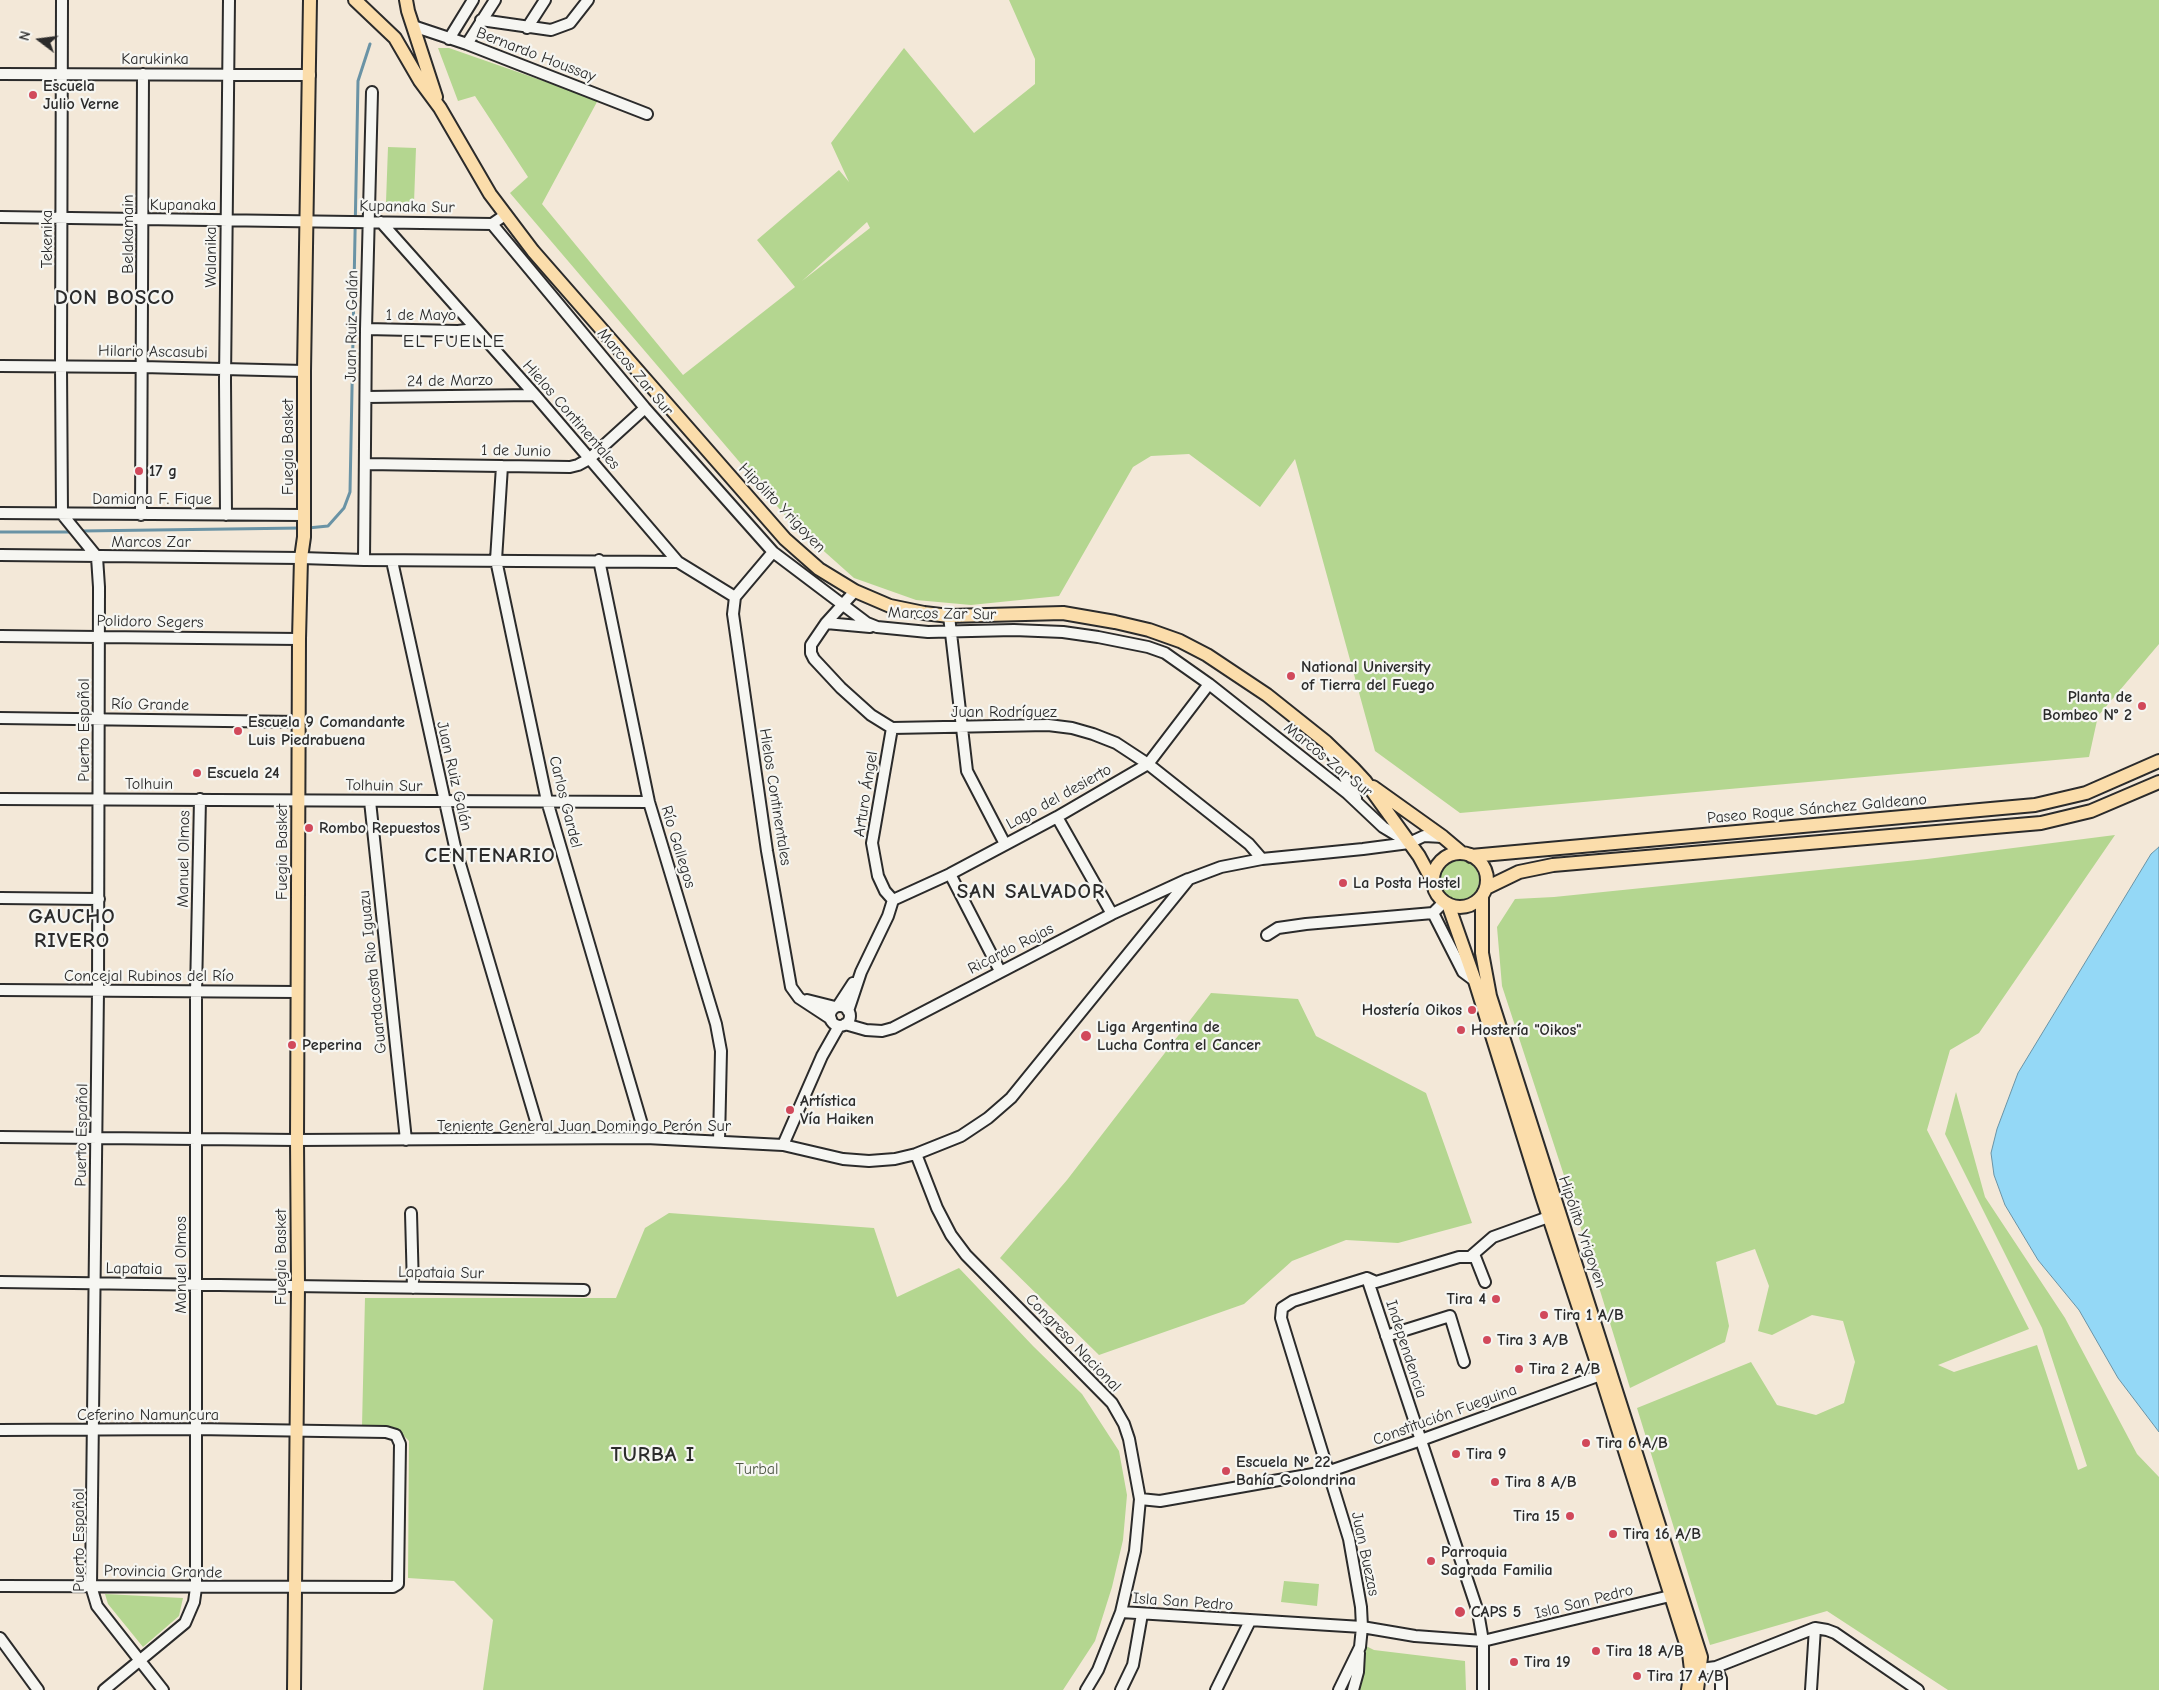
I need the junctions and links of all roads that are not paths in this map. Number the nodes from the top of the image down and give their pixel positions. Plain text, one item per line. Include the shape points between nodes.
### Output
1 (62, 0) edge
2 (230, 0) edge
3 (312, 0) edge
4 (355, 0) edge
5 (406, 0) edge
6 (473, 0) edge
7 (494, 0) edge
8 (545, 0) edge
9 (585, 1) edge
10 (481, 20) junction
11 (413, 26) junction
12 (527, 28) junction
13 (448, 39) junction
14 (467, 44) junction
15 (0, 74) edge
16 (61, 74) junction
17 (143, 74) junction
18 (228, 74) junction
19 (310, 75) junction
20 (372, 92) dead end
21 (440, 108) junction
22 (647, 114) dead end
23 (505, 215) junction
24 (0, 217) edge
25 (62, 218) junction
26 (144, 220) junction
27 (226, 220) junction
28 (306, 222) junction
29 (365, 222) junction
30 (381, 222) junction
31 (492, 224) junction
32 (476, 328) junction
33 (366, 329) junction
34 (0, 366) edge
35 (61, 366) junction
36 (142, 366) junction
37 (225, 369) junction
38 (304, 370) junction
39 (535, 395) junction
40 (366, 397) junction
41 (645, 408) junction
42 (589, 459) junction
43 (366, 464) junction
44 (502, 466) junction
45 (0, 513) edge
46 (62, 514) junction
47 (141, 515) junction
48 (226, 515) junction
49 (304, 515) junction
50 (773, 552) junction
51 (0, 555) edge
52 (97, 556) junction
53 (301, 558) junction
54 (364, 560) junction
55 (392, 560) junction
56 (496, 560) junction
57 (599, 560) junction
58 (678, 562) junction
59 (855, 591) junction
60 (735, 597) junction
61 (842, 606) junction
62 (949, 616) junction
63 (826, 623) junction
64 (876, 627) junction
65 (952, 632) junction
66 (0, 636) edge
67 (99, 637) junction
68 (300, 639) junction
69 (1209, 684) junction
70 (0, 718) edge
71 (99, 719) junction
72 (299, 722) junction
73 (961, 726) junction
74 (892, 728) junction
75 (1326, 742) junction
76 (2159, 761) edge
77 (1148, 764) junction
78 (1365, 781) junction
79 (2159, 782) edge
80 (2086, 793) junction
81 (0, 798) edge
82 (100, 799) junction
83 (200, 799) junction
84 (298, 799) junction
85 (370, 801) junction
86 (444, 801) junction
87 (547, 801) junction
88 (649, 802) junction
89 (1359, 804) junction
90 (2092, 811) junction
91 (1057, 818) junction
92 (1383, 827) junction
93 (1758, 831) junction
94 (1443, 837) junction
95 (1409, 843) junction
96 (1005, 844) junction
97 (1374, 847) junction
98 (1759, 848) junction
99 (1466, 854) junction
100 (1262, 859) junction
101 (950, 874) junction
102 (1189, 879) junction
103 (1433, 882) junction
104 (1484, 892) junction
105 (0, 898) edge
106 (99, 899) junction
107 (893, 900) junction
108 (1446, 903) junction
109 (1433, 913) junction
110 (1112, 914) junction
111 (1267, 935) dead end
112 (861, 972) junction
113 (1000, 972) junction
114 (1475, 981) junction
115 (0, 990) edge
116 (98, 991) junction
117 (196, 992) junction
118 (297, 992) junction
119 (799, 998) junction
120 (837, 1007) junction
121 (848, 1011) junction
122 (837, 1022) junction
123 (0, 1137) edge
124 (97, 1138) junction
125 (541, 1138) junction
126 (646, 1138) junction
127 (197, 1139) junction
128 (297, 1140) junction
129 (406, 1140) junction
130 (719, 1141) junction
131 (783, 1145) junction
132 (916, 1154) junction
133 (411, 1213) dead end
134 (1554, 1215) junction
135 (1472, 1256) junction
136 (1366, 1278) junction
137 (0, 1282) edge
138 (1485, 1282) dead end
139 (96, 1283) junction
140 (196, 1285) junction
141 (298, 1286) junction
142 (413, 1288) junction
143 (584, 1290) dead end
144 (1386, 1336) junction
145 (1464, 1362) dead end
146 (1606, 1373) junction
147 (94, 1429) junction
148 (0, 1430) edge
149 (195, 1430) junction
150 (296, 1431) junction
151 (1421, 1440) junction
152 (1330, 1471) junction
153 (1140, 1500) junction
154 (0, 1586) edge
155 (91, 1586) junction
156 (393, 1587) joint
157 (196, 1588) junction
158 (295, 1588) junction
159 (1670, 1596) junction
160 (1121, 1612) junction
161 (1142, 1614) junction
162 (1250, 1621) junction
163 (1362, 1627) junction
164 (1815, 1628) junction
165 (0, 1638) edge
166 (1483, 1641) junction
167 (1360, 1647) junction
168 (141, 1661) junction
169 (1716, 1666) junction
170 (1701, 1669) junction
171 (1915, 1689) edge
172 (38, 1690) edge
173 (104, 1690) edge
174 (163, 1690) edge
175 (294, 1690) edge
176 (1086, 1690) edge
177 (1121, 1690) edge
178 (1216, 1690) edge
179 (1339, 1690) edge
180 (1353, 1690) edge
181 (1483, 1690) edge
182 (1688, 1690) edge
183 (1697, 1690) edge
184 (1721, 1690) edge
185 (1811, 1690) edge

1 - 16 street, Tekenika
2 - 18 street, Walanika
3 - 19 main road, Fuegia Basket
4 - 21 main road via 395,38
5 - 11 main road
6 - 13 street
7 - 10 street
8 - 12 street
9 - 12 street via 570,23 561,28
10 - 12 street
10 - 14 street
11 - 13 street, Bernardo Houssay
11 - 21 main road
13 - 14 street, Bernardo Houssay
14 - 22 street, Bernardo Houssay
15 - 16 street, Karukinka
16 - 17 street, Karukinka
16 - 25 street, Tekenika
17 - 18 street, Karukinka
17 - 26 street, Belakamain
18 - 19 street, Karukinka
18 - 27 street, Walanika
19 - 28 main road, Fuegia Basket
20 - 29 street, Juan Ruiz Galán
21 - 23 main road, Hipólito Yrigoyen
23 - 31 street
23 - 59 main road, Hipólito Yrigoyen via 579,306 785,539 819,569
24 - 25 street, Kupanaka
25 - 26 street, Kupanaka
25 - 35 street, Tekenika
26 - 27 street, Kupanaka
26 - 36 street, Belakamain
27 - 28 street, Kupanaka
27 - 37 street, Walanika
28 - 29 street, Kupanaka Sur
28 - 38 main road, Fuegia Basket
29 - 30 street, Kupanaka Sur
29 - 33 street, Juan Ruiz Galán
30 - 31 street, Kupanaka Sur
30 - 32 street, Hielos Continentales
31 - 41 street, Marcos Zar Sur
32 - 33 street, 1 de Mayo via 458,331
32 - 39 street, Hielos Continentales
33 - 40 street, Juan Ruiz Galán
34 - 35 street, Hilario Ascasubi
35 - 36 street, Hilario Ascasubi
35 - 46 street, Tekenika
36 - 37 street, Hilario Ascasubi
36 - 47 street, Belakamain
37 - 38 street, Hilario Ascasubi
37 - 48 street, Walanika
38 - 49 main road, Fuegia Basket
39 - 40 street, 24 de Marzo
39 - 42 street, Hielos Continentales
40 - 43 street, Juan Ruiz Galán
41 - 42 street, 1 de Junio
41 - 50 street, Marcos Zar Sur
42 - 44 street, 1 de Junio via 570,467
42 - 58 street, Hielos Continentales
43 - 44 street, 1 de Junio
43 - 54 street, Juan Ruiz Galán
44 - 56 street, Carlos Gardel
45 - 46 street, Damiana F. Fique
46 - 47 street, Damiana F. Fique
46 - 52 street
47 - 48 street, Damiana F. Fique
48 - 49 street, Damiana F. Fique
49 - 53 main road, Fuegia Basket
50 - 60 street
50 - 61 street, Marcos Zar Sur
51 - 52 street, Marcos Zar
52 - 53 street, Marcos Zar
52 - 67 street, Puerto Español
53 - 54 street
53 - 68 main road, Fuegia Basket
54 - 55 street
55 - 56 street
55 - 86 street, Juan Ruiz Galán
56 - 57 street
56 - 87 street, Carlos Gardel
57 - 58 street
57 - 88 street, Río Gallegos
58 - 60 street
59 - 61 street
59 - 62 main road, Hipólito Yrigoyen via 890,606
60 - 119 street, Hielos Continentales via 733,614 767,851 791,987
61 - 63 street
61 - 64 street, Marcos Zar Sur
62 - 65 street
62 - 75 main road, Hipólito Yrigoyen via 1063,613 1157,633 1180,641 1236,674
63 - 64 street
63 - 74 street via 811,645 814,659 871,715
64 - 65 street, Marcos Zar Sur
65 - 69 street, Marcos Zar Sur via 1039,630 1148,647 1165,653
65 - 73 street
66 - 67 street, Polidoro Segers
67 - 68 street, Polidoro Segers
67 - 71 street, Puerto Español
68 - 72 main road, Fuegia Basket
69 - 77 street, Lago del desierto
69 - 89 street, Marcos Zar Sur
70 - 71 street, Río Grande
71 - 72 street, Río Grande
71 - 82 street, Puerto Español
72 - 84 main road, Fuegia Basket
73 - 74 street, Juan Rodríguez
73 - 77 street, Juan Rodríguez via 1048,725 1072,728 1116,743
73 - 96 street via 966,771
74 - 107 street, Arturo Ángel via 872,844 878,876
75 - 78 main road, Hipólito Yrigoyen
75 - 89 street
76 - 80 main road, Paseo Roque Sánchez Galdeano
77 - 91 street, Lago del desierto
77 - 100 street, Juan Rodríguez via 1249,844
78 - 94 main road, Hipólito Yrigoyen
78 - 95 main road, Hipólito Yrigoyen
79 - 90 main road, Paseo Roque Sánchez Galdeano
80 - 90 main road
80 - 93 main road, Paseo Roque Sánchez Galdeano via 2035,805
81 - 82 street, Tolhuin
82 - 83 street, Tolhuin
82 - 106 street, Puerto Español
83 - 84 street, Tolhuin
83 - 117 street, Manuel Olmos
84 - 85 street, Tolhuin Sur
84 - 118 main road, Fuegia Basket
85 - 86 street, Tolhuin Sur
85 - 129 street, Guardacosta Rio Iguazu
86 - 87 street, Tolhuin Sur
86 - 125 street, Juan Ruiz Galán
87 - 88 street, Tolhuin Sur
87 - 126 street, Carlos Gardel
88 - 130 street, Río Gallegos via 716,1024 721,1051
89 - 92 street, Marcos Zar Sur
90 - 98 main road, Paseo Roque Sánchez Galdeano via 2018,826
91 - 96 street, Lago del desierto
91 - 110 street
92 - 95 street, Marcos Zar Sur
92 - 97 street via 1383,836
93 - 98 main road
93 - 99 main road, Paseo Roque Sánchez Galdeano
94 - 95 street via 1424,836
94 - 99 main road, Hipólito Yrigoyen
95 - 97 street
95 - 103 main road, Hipólito Yrigoyen
96 - 101 street, Lago del desierto
97 - 100 street
98 - 104 main road, Paseo Roque Sánchez Galdeano via 1554,865 1519,872
99 - 103 main road via 1445,858 1434,873
99 - 104 main road via 1486,873
100 - 102 street via 1221,867
101 - 107 street, Lago del desierto
101 - 113 street
102 - 110 street, Ricardo Rojas
102 - 132 street, Teniente General Juan Domingo Perón Sur via 1011,1098 961,1136
103 - 108 main road via 1438,896
104 - 108 main road via 1470,905 1455,907
104 - 134 main road, Hipólito Yrigoyen via 1482,953 1490,996
105 - 106 street
106 - 116 street, Puerto Español
107 - 112 street
108 - 109 street
108 - 114 main road, Hipólito Yrigoyen
109 - 111 street via 1306,924 1278,928
109 - 114 street via 1464,972
110 - 113 street, Ricardo Rojas
112 - 120 street
112 - 121 street
113 - 122 street, Ricardo Rojas via 893,1028 866,1030
114 - 134 main road, Hipólito Yrigoyen
115 - 116 street, Concejal Rubinos del Río
116 - 117 street, Concejal Rubinos del Río
116 - 124 street, Puerto Español
117 - 118 street, Concejal Rubinos del Río
117 - 127 street, Manuel Olmos
118 - 128 main road, Fuegia Basket
119 - 120 street
119 - 122 street
120 - 121 street
120 - 122 street via 831,1011
121 - 122 street via 849,1019
122 - 131 street
123 - 124 street, Teniente General Juan Domingo Perón Sur
124 - 127 street, Teniente General Juan Domingo Perón Sur
124 - 139 street, Puerto Español
125 - 126 street, Teniente General Juan Domingo Perón Sur
125 - 129 street, Teniente General Juan Domingo Perón Sur
126 - 130 street, Teniente General Juan Domingo Perón Sur
127 - 128 street, Teniente General Juan Domingo Perón Sur
127 - 140 street, Manuel Olmos
128 - 129 street, Teniente General Juan Domingo Perón Sur
128 - 141 main road, Fuegia Basket
130 - 131 street, Teniente General Juan Domingo Perón Sur
131 - 132 street, Teniente General Juan Domingo Perón Sur via 869,1161
132 - 153 street, Congreso Nacional via 937,1208 966,1256 1112,1403 1129,1439
133 - 142 street
134 - 135 street via 1493,1237
134 - 146 main road, Hipólito Yrigoyen
135 - 136 street via 1376,1282
135 - 138 street
136 - 144 street, Independencia
136 - 152 street, Juan Buezas via 1293,1301 1282,1308 1282,1318
137 - 139 street, Lapataia
139 - 140 street, Lapataia
139 - 147 street, Puerto Español
140 - 141 street, Lapataia
140 - 149 street, Manuel Olmos
141 - 142 street, Lapataia Sur
141 - 150 main road, Fuegia Basket
142 - 143 street, Lapataia Sur
144 - 145 street via 1450,1316
144 - 151 street, Independencia
146 - 151 street, Constitución Fueguina
146 - 159 main road, Hipólito Yrigoyen
146 - 170 main road, Hipólito Yrigoyen via 1701,1657
147 - 148 street, Ceferino Namuncura
147 - 149 street, Ceferino Namuncura
147 - 155 street, Puerto Español
149 - 150 street, Ceferino Namuncura
149 - 157 street, Manuel Olmos
150 - 156 street, Ceferino Namuncura via 386,1432 396,1436 400,1444 398,1584
150 - 158 main road, Fuegia Basket
151 - 152 street, Constitución Fueguina
151 - 166 street, Independencia via 1478,1612
152 - 153 street, Constitución Fueguina via 1160,1501
152 - 163 street, Juan Buezas via 1349,1539
153 - 160 street, Congreso Nacional via 1135,1552
154 - 155 street, Provincia Grande
155 - 157 street, Provincia Grande
155 - 168 street, Puerto Español via 97,1606
156 - 158 street, Provincia Grande
157 - 158 street, Provincia Grande
157 - 168 street, Manuel Olmos via 185,1623
158 - 175 main road, Fuegia Basket
159 - 166 street, Isla San Pedro
159 - 182 main road, Hipólito Yrigoyen via 1689,1653
160 - 161 street, Isla San Pedro
160 - 176 street, Congreso Nacional via 1098,1670
161 - 162 street, Isla San Pedro
161 - 177 street via 1133,1665
162 - 163 street, Isla San Pedro
162 - 178 street
163 - 166 street, Isla San Pedro via 1415,1636
163 - 167 street, Juan Buezas
164 - 169 street
164 - 171 street via 1835,1634
164 - 185 street
165 - 172 street
166 - 181 street, Independencia
167 - 179 street, Juan Buezas
167 - 180 street
168 - 173 street, Manuel Olmos
168 - 174 street, Puerto Español
169 - 170 street
169 - 184 street
170 - 183 main road, Hipólito Yrigoyen

